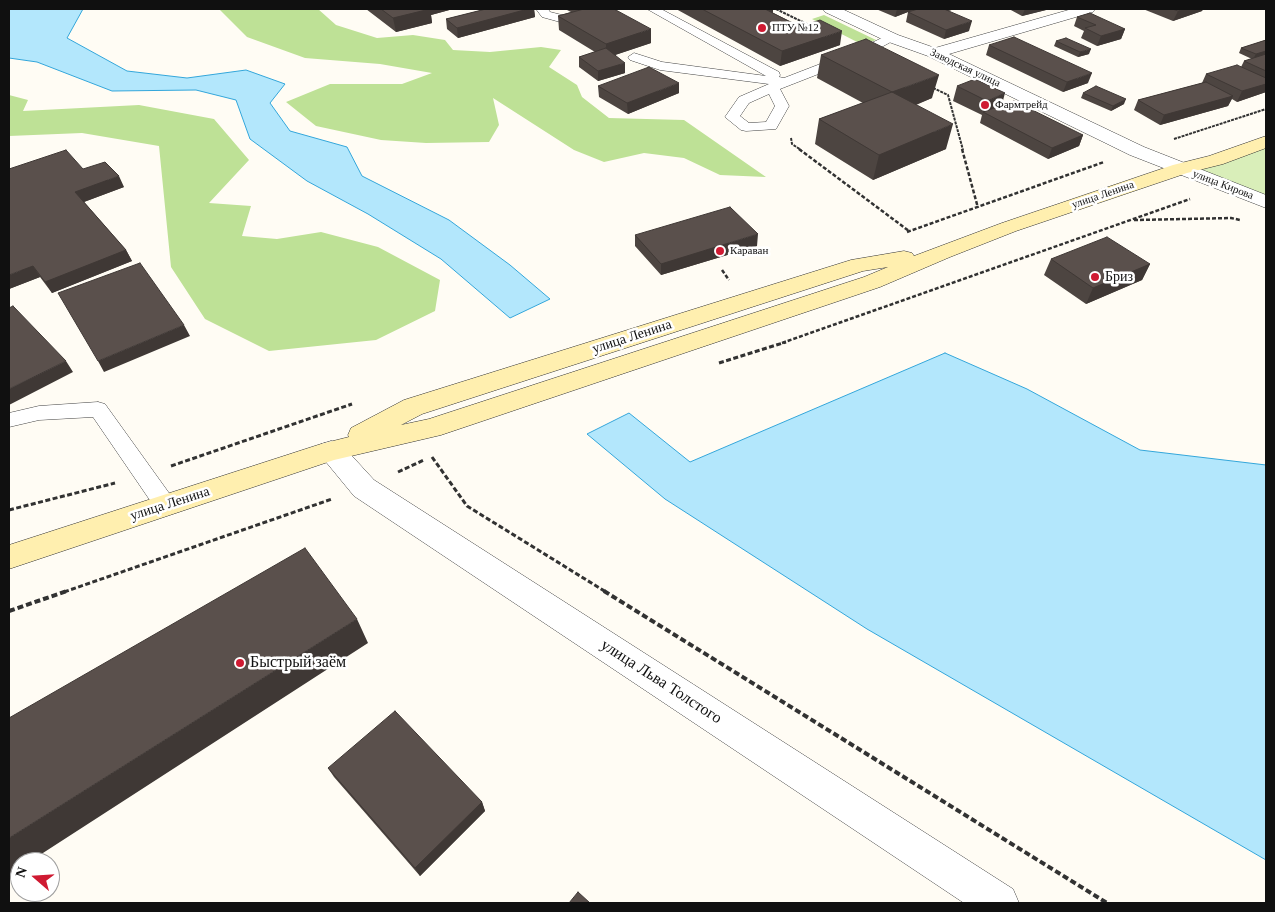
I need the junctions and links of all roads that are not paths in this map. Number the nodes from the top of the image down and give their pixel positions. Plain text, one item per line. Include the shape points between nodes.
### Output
1 (542, 9) edge
2 (606, 9) edge
3 (653, 9) edge
4 (830, 9) edge
5 (1088, 9) edge
6 (892, 38) junction
7 (934, 53) junction
8 (634, 57) edge
9 (785, 82) junction
10 (772, 87) junction
11 (1266, 142) edge
12 (1180, 169) junction
13 (1266, 202) edge
14 (9, 420) edge
15 (331, 451) junction
16 (166, 506) junction
17 (9, 558) edge
18 (999, 903) edge

1 - 2 lane via 546,15 571,20
3 - 9 lane
4 - 6 street, Заводская улица
5 - 7 street
6 - 7 street, Заводская улица
6 - 9 lane
7 - 12 street, Заводская улица
8 - 9 lane via 660,66
9 - 10 lane
10 - 10 lane via 744,100 732,117 746,127 771,126 782,106
11 - 12 main road, улица Ленина
12 - 13 street, улица Кирова
12 - 15 main road, улица Ленина via 942,252 872,282 432,428
14 - 16 lane via 39,413 98,409
15 - 16 main road, улица Ленина
15 - 18 street, улица Льва Толстого via 364,488
16 - 17 main road, улица Ленина

